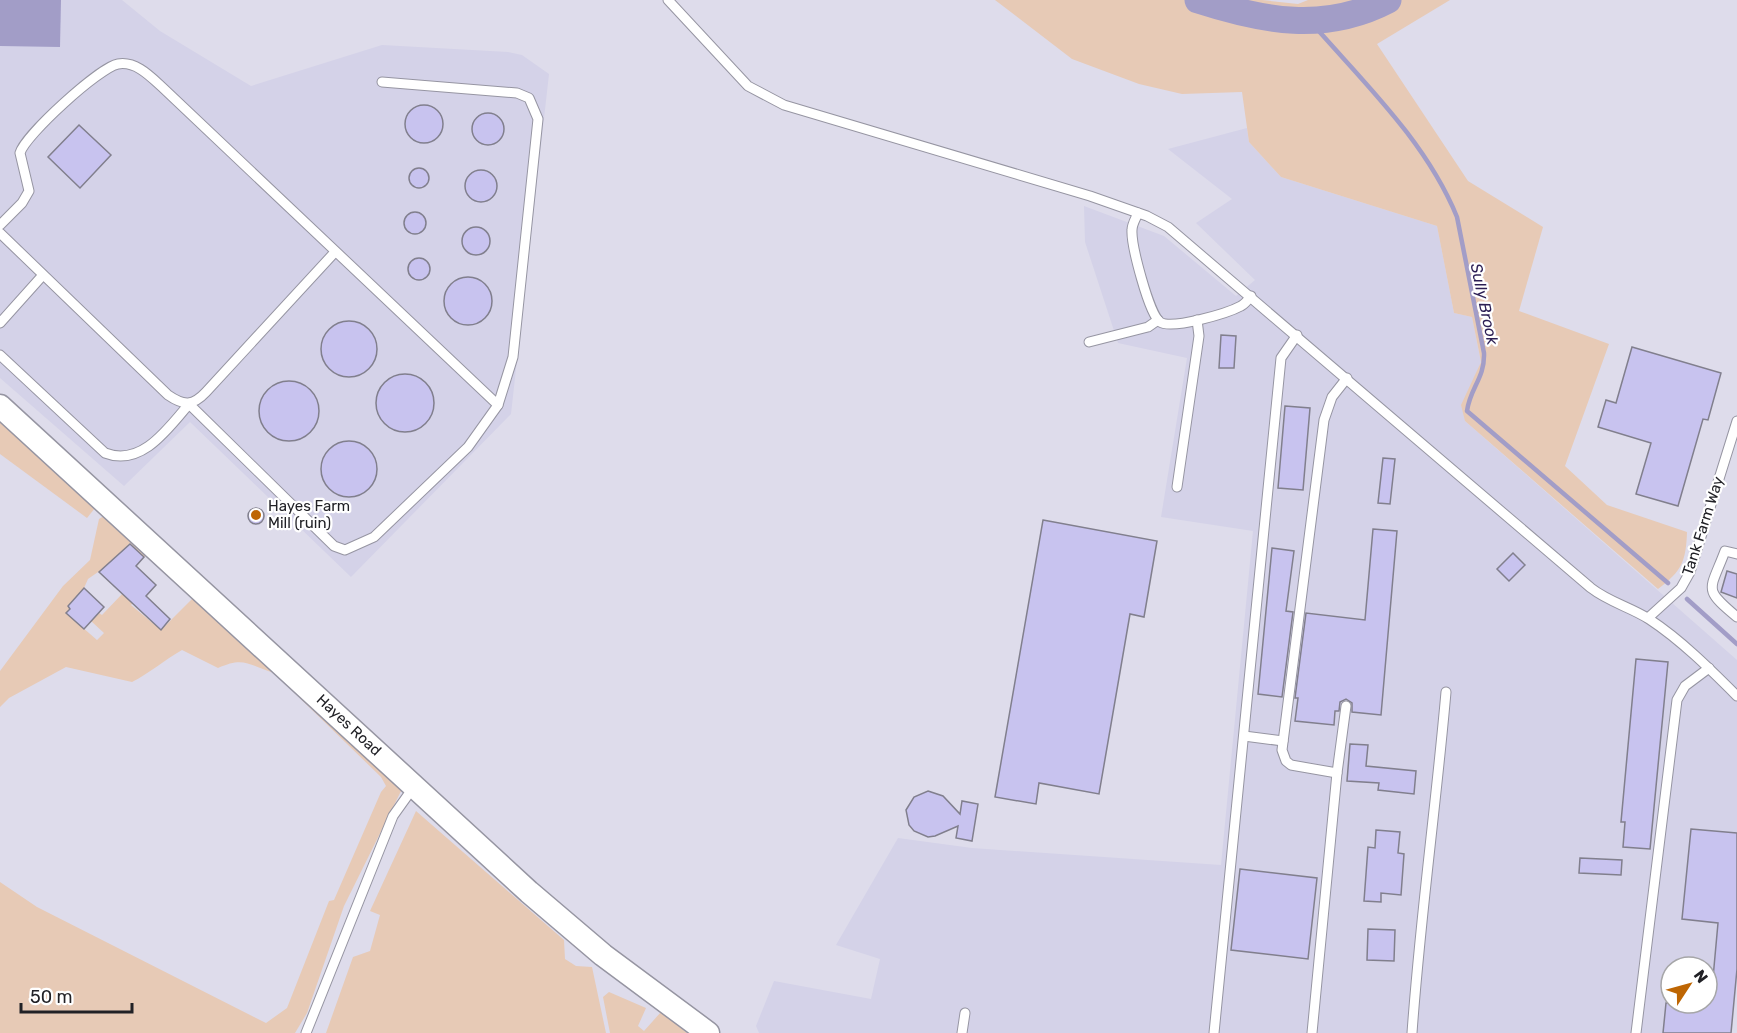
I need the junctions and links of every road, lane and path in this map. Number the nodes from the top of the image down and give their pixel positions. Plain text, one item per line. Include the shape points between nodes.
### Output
1 (668, 0) edge
2 (382, 82) dead end
3 (1138, 213) junction
4 (0, 225) edge
5 (0, 233) edge
6 (335, 252) junction
7 (43, 275) junction
8 (1251, 296) junction
9 (1158, 320) junction
10 (1197, 320) junction
11 (0, 323) edge
12 (1296, 335) junction
13 (1089, 342) dead end
14 (0, 355) edge
15 (1347, 378) junction
16 (189, 404) junction
17 (498, 405) junction
18 (0, 406) edge
19 (1737, 421) edge
20 (1177, 487) dead end
21 (1737, 554) edge
22 (1737, 617) edge
23 (1648, 618) junction
24 (1709, 668) junction
25 (1446, 692) dead end
26 (1737, 696) edge
27 (1346, 706) dead end
28 (1244, 736) junction
29 (1283, 741) junction
30 (1337, 773) junction
31 (415, 786) junction
32 (964, 1013) dead end
33 (306, 1033) edge
34 (708, 1033) edge
35 (962, 1033) edge
36 (1214, 1033) edge
37 (1312, 1033) edge
38 (1412, 1033) edge
39 (1636, 1033) edge

1 - 3 lane via 748,86 784,105
2 - 17 lane via 517,93 529,98 538,118 513,357
3 - 8 lane via 1168,227
3 - 9 lane via 1132,238 1150,308
4 - 6 lane via 29,191 20,159 26,141 101,73 126,64 142,70 162,87
5 - 7 lane
6 - 16 lane via 200,398
6 - 17 lane
7 - 11 lane
7 - 16 lane via 168,395
8 - 10 lane via 1241,306
8 - 12 lane
9 - 10 lane via 1169,325
9 - 13 lane via 1148,327
10 - 20 lane via 1199,336
12 - 15 lane
12 - 28 lane via 1281,358
14 - 16 lane via 73,426 105,453 118,458 135,456 147,447
15 - 23 lane via 1591,588
15 - 29 lane via 1329,403 1324,420
16 - 17 lane via 334,546 345,550 374,537 468,447
18 - 31 street, Hayes Road
19 - 23 lane, Tank Farm Way via 1690,572 1681,588
21 - 22 lane via 1725,551 1711,589 1714,598
23 - 24 lane
24 - 26 lane
24 - 39 lane via 1685,686 1677,700
25 - 38 lane
27 - 30 lane
28 - 29 lane
28 - 36 lane
29 - 30 lane via 1283,756 1291,765
30 - 37 lane
31 - 33 lane via 393,816
31 - 34 street, Hayes Road via 603,955
32 - 35 lane

